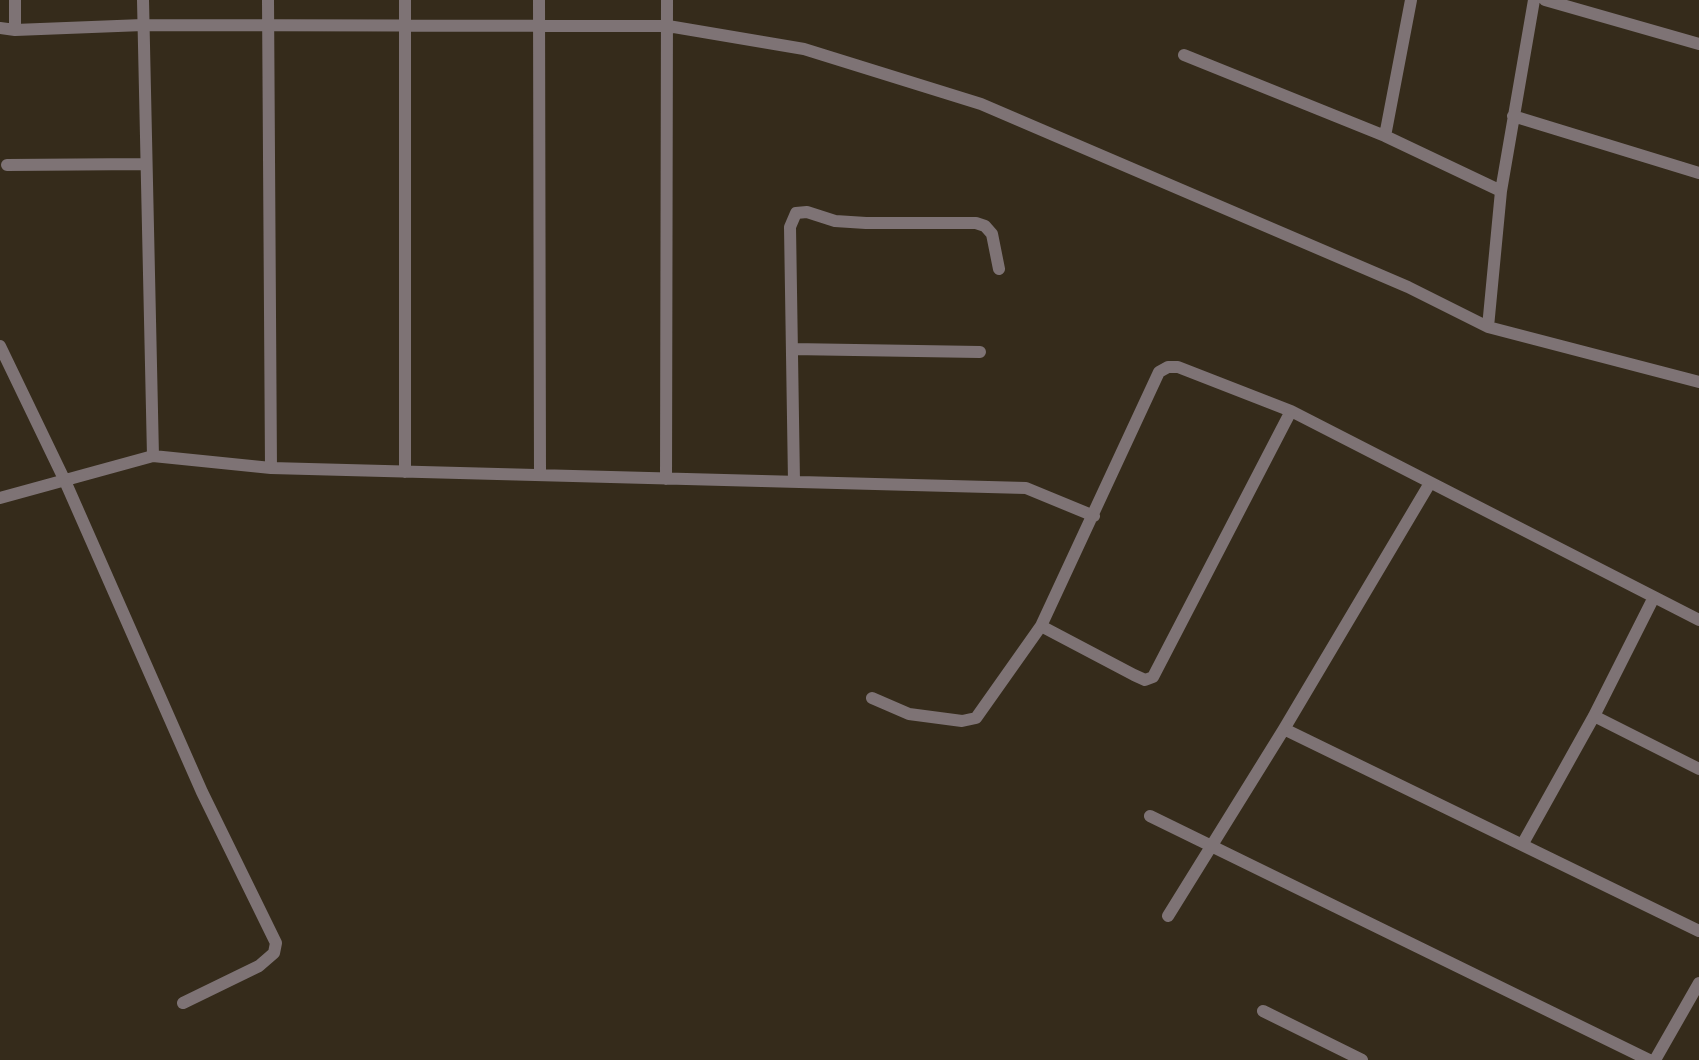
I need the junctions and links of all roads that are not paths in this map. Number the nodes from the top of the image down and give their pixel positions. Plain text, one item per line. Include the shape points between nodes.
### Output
1 (15, 0) edge
2 (143, 0) edge
3 (268, 0) edge
4 (405, 0) edge
5 (539, 0) edge
6 (667, 0) edge
7 (1411, 0) edge
8 (1534, 0) edge
9 (1545, 0) edge
10 (143, 25) junction
11 (268, 25) junction
12 (405, 25) junction
13 (540, 26) junction
14 (668, 26) junction
15 (0, 28) edge
16 (15, 30) junction
17 (1699, 44) edge
18 (1184, 55) dead end
19 (1513, 116) junction
20 (1385, 136) junction
21 (146, 164) junction
22 (7, 165) dead end
23 (1699, 173) edge
24 (1501, 191) junction
25 (999, 269) dead end
26 (1488, 327) junction
27 (0, 346) edge
28 (792, 349) junction
29 (980, 352) dead end
30 (1699, 382) edge
31 (1291, 411) junction
32 (152, 456) junction
33 (271, 468) junction
34 (405, 472) junction
35 (540, 475) junction
36 (666, 478) junction
37 (65, 481) junction
38 (794, 482) junction
39 (1430, 483) junction
40 (0, 498) edge
41 (1094, 516) junction
42 (1654, 597) junction
43 (1699, 620) edge
44 (1041, 626) junction
45 (872, 698) dead end
46 (1594, 716) junction
47 (1284, 729) junction
48 (1699, 769) edge
49 (1150, 816) dead end
50 (1522, 845) junction
51 (1210, 846) junction
52 (1168, 916) dead end
53 (1699, 931) edge
54 (1699, 983) edge
55 (183, 1003) dead end
56 (1263, 1011) dead end
57 (1362, 1060) edge
58 (1649, 1060) edge
59 (1655, 1060) edge

1 - 16 street
2 - 10 street
3 - 11 street
4 - 12 street
5 - 13 street
6 - 14 street
7 - 20 street
8 - 19 street
9 - 17 street
10 - 11 street
10 - 16 street
10 - 21 street
11 - 12 street
11 - 33 street
12 - 13 street
12 - 34 street
13 - 14 street
13 - 35 street
14 - 26 street via 804,49 981,104 1408,287
14 - 36 street
15 - 16 street
18 - 20 street
19 - 23 street
19 - 24 street
20 - 24 street
21 - 22 street
21 - 32 street
24 - 26 street
25 - 28 street via 992,234 985,226 843,222 807,212 796,213 790,227
26 - 30 street
27 - 37 street
28 - 29 street
28 - 38 street
31 - 39 street
31 - 41 street via 1178,367 1168,367 1159,372
31 - 44 street via 1153,677 1145,680 1134,676
32 - 33 street
32 - 37 street
33 - 34 street
34 - 35 street
35 - 36 street
36 - 38 street
37 - 40 street
37 - 55 street via 202,792 276,943 274,953 259,966
38 - 41 street via 1026,488
39 - 42 street
39 - 47 street
41 - 44 street
42 - 43 street
42 - 46 street
44 - 45 street via 976,718 962,722 909,714
46 - 48 street
46 - 50 street
47 - 50 street
47 - 51 street
49 - 51 street
50 - 53 street
51 - 52 street
51 - 58 street
54 - 59 street
56 - 57 street

